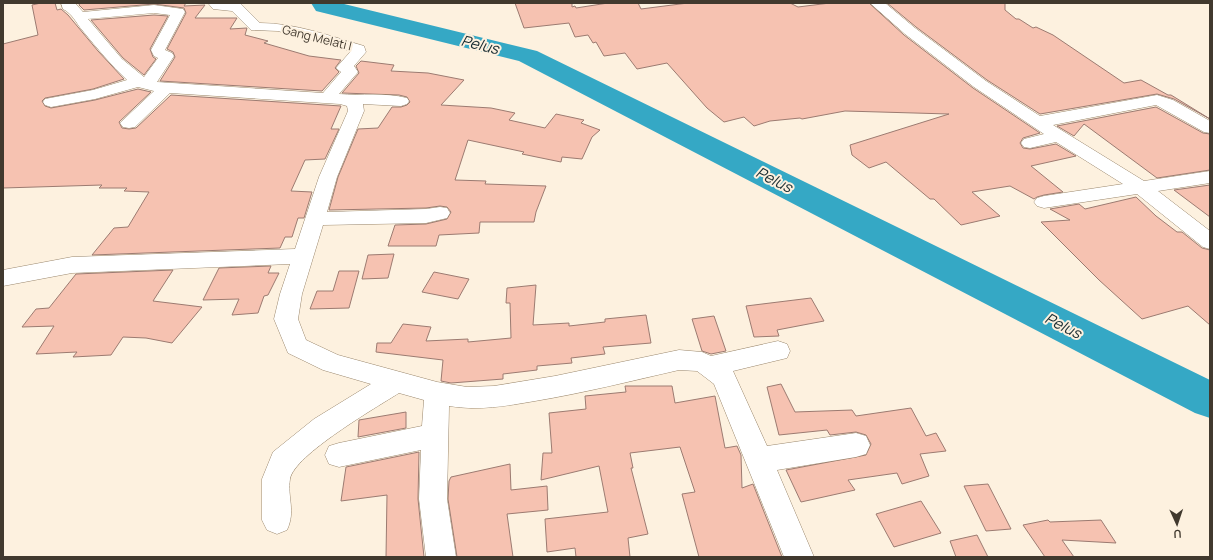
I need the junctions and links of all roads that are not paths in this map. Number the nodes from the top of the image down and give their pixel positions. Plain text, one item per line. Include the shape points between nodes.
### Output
1 (215, 3) edge
2 (876, 3) edge
3 (73, 9) edge
4 (151, 85) junction
5 (327, 98) junction
6 (350, 100) junction
7 (401, 101) dead end
8 (51, 102) dead end
9 (1037, 122) junction
10 (129, 123) dead end
11 (1210, 128) edge
12 (1059, 136) junction
13 (1030, 143) dead end
14 (1210, 177) edge
15 (1142, 188) junction
16 (1044, 202) dead end
17 (440, 213) dead end
18 (315, 219) junction
19 (1210, 242) edge
20 (304, 256) junction
21 (3, 278) edge
22 (778, 351) dead end
23 (709, 366) junction
24 (396, 381) junction
25 (437, 393) junction
26 (436, 435) junction
27 (856, 445) dead end
28 (339, 455) dead end
29 (759, 460) junction
30 (277, 520) dead end
31 (441, 557) edge
32 (799, 557) edge

1 - 5 street, Gang Melati I via 218,6 236,7 256,27 278,27 359,49 344,68 350,72
2 - 9 street via 937,53
3 - 4 street via 117,62
3 - 4 street via 154,9 178,12 158,50 167,56
4 - 5 street
4 - 8 street
4 - 10 street
5 - 6 street
6 - 7 street via 370,98
6 - 18 street via 356,104 356,111 328,177
9 - 11 street via 1157,100 1167,103
9 - 12 street
12 - 13 street
12 - 15 street
14 - 15 street
15 - 16 street
15 - 19 street
17 - 18 street via 412,217
18 - 20 street
20 - 21 street via 72,265
20 - 24 street via 291,294 286,319 298,346 332,363
22 - 23 street
23 - 25 street via 702,362 679,360 555,387 494,397 467,398
23 - 29 street via 724,376
24 - 25 street
24 - 30 street via 324,427 284,461 276,479
25 - 26 street
26 - 28 street
26 - 31 street via 434,499
27 - 29 street
29 - 32 street

